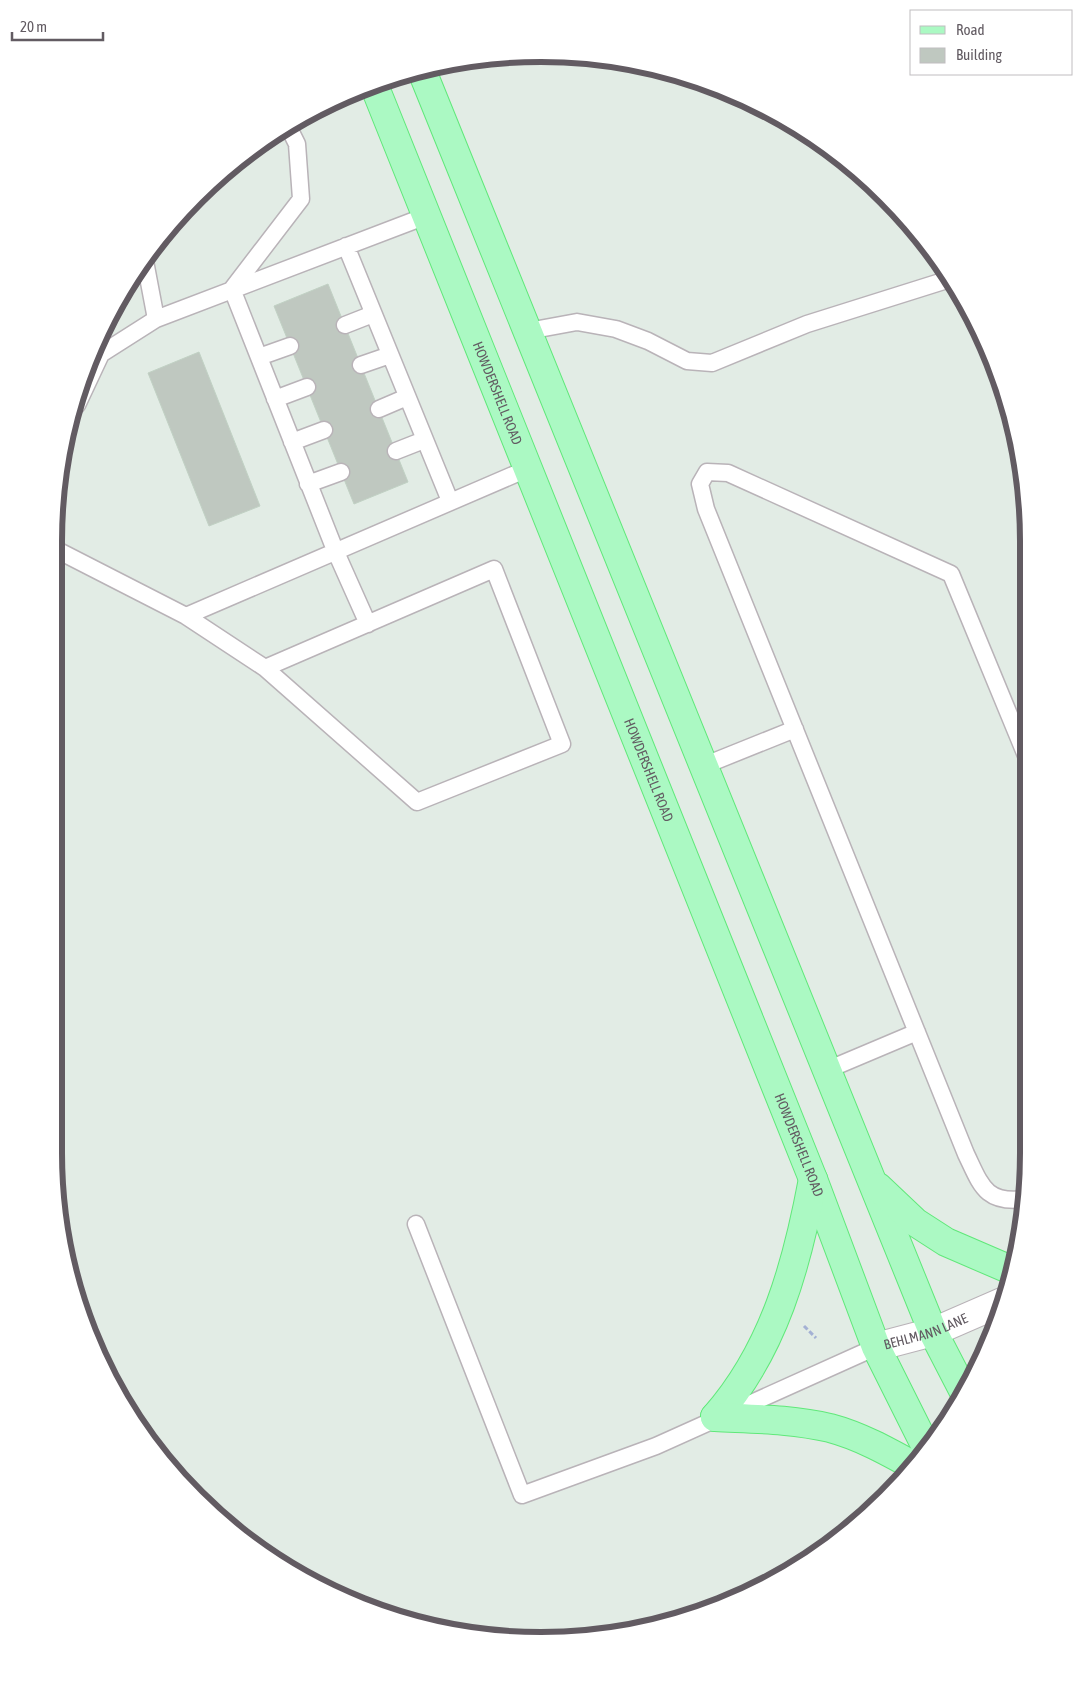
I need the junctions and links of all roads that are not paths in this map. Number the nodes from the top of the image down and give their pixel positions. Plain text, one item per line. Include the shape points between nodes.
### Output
1 (425, 77) edge
2 (377, 92) edge
3 (292, 133) edge
4 (426, 216) junction
5 (346, 246) junction
6 (147, 270) edge
7 (944, 282) edge
8 (232, 289) junction
9 (373, 314) junction
10 (156, 319) junction
11 (345, 325) dead end
12 (528, 331) junction
13 (290, 346) dead end
14 (390, 355) junction
15 (259, 357) junction
16 (99, 359) edge
17 (361, 366) dead end
18 (307, 387) dead end
19 (408, 397) junction
20 (275, 398) junction
21 (379, 409) dead end
22 (324, 430) dead end
23 (424, 440) junction
24 (292, 442) junction
25 (396, 451) dead end
26 (527, 469) junction
27 (341, 472) dead end
28 (308, 484) junction
29 (450, 501) junction
30 (335, 550) junction
31 (62, 552) edge
32 (186, 616) junction
33 (368, 624) junction
34 (265, 668) junction
35 (795, 729) junction
36 (1020, 742) edge
37 (703, 766) junction
38 (917, 1032) junction
39 (827, 1070) junction
40 (870, 1178) junction
41 (813, 1179) junction
42 (1018, 1200) edge
43 (416, 1224) dead end
44 (1006, 1268) edge
45 (996, 1305) edge
46 (933, 1332) junction
47 (876, 1347) junction
48 (960, 1385) edge
49 (715, 1417) junction
50 (924, 1443) edge
51 (907, 1463) edge

1 - 12 main road
2 - 4 main road, HOWDERSHELL ROAD
3 - 8 lane via 297,144 301,199
4 - 5 lane
4 - 26 main road, HOWDERSHELL ROAD
5 - 8 lane
5 - 9 lane
6 - 10 lane
7 - 12 lane via 807,324 712,362 687,361 616,328 577,322
8 - 10 lane
8 - 15 lane
9 - 11 lane
9 - 14 lane
10 - 16 lane via 101,354
12 - 37 main road
13 - 15 lane
14 - 17 lane
14 - 19 lane
15 - 20 lane
18 - 20 lane
19 - 21 lane
19 - 23 lane
20 - 24 lane
22 - 24 lane
23 - 25 lane
23 - 29 lane
24 - 28 lane
26 - 29 lane
26 - 41 main road, HOWDERSHELL ROAD
27 - 28 lane
28 - 30 lane
29 - 30 lane
30 - 32 lane
30 - 33 lane
31 - 32 lane
32 - 34 lane
33 - 34 lane
33 - 34 lane via 494,569 562,744 417,802
35 - 36 lane via 706,509 700,484 707,472 728,473 951,574
35 - 37 lane
35 - 38 lane
37 - 39 main road
38 - 39 lane
38 - 42 lane via 966,1154 984,1190 1008,1201
39 - 40 main road
40 - 44 main road via 915,1222 946,1242
40 - 46 main road
41 - 47 main road, HOWDERSHELL ROAD
41 - 49 main road via 802,1242 778,1312 733,1398
43 - 49 lane via 522,1494 656,1446
45 - 46 street, BEHLMANN LANE
46 - 47 street, BEHLMANN LANE
46 - 48 main road
47 - 49 lane
47 - 50 main road, HOWDERSHELL ROAD
49 - 51 main road via 783,1420 831,1429 868,1442

